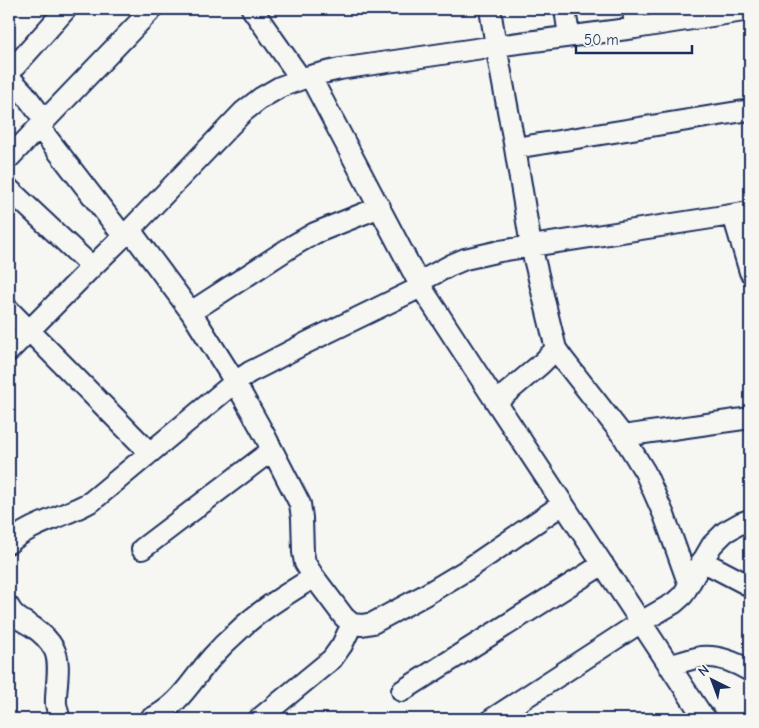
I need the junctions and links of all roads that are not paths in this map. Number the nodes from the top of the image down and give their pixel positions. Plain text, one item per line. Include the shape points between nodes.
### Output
1 (66, 9) edge
2 (152, 9) edge
3 (490, 9) edge
4 (565, 9) edge
5 (750, 10) edge
6 (257, 11) edge
7 (634, 18) edge
8 (569, 36) junction
9 (496, 46) junction
10 (9, 75) edge
11 (306, 77) junction
12 (750, 110) edge
13 (42, 124) junction
14 (515, 148) junction
15 (9, 158) edge
16 (9, 188) edge
17 (380, 207) junction
18 (742, 213) edge
19 (127, 234) junction
20 (531, 246) junction
21 (92, 267) junction
22 (750, 272) edge
23 (420, 284) junction
24 (9, 310) edge
25 (192, 312) junction
26 (30, 330) junction
27 (556, 349) junction
28 (9, 352) edge
29 (235, 382) junction
30 (496, 402) junction
31 (750, 418) edge
32 (623, 436) junction
33 (272, 450) junction
34 (150, 453) junction
35 (563, 504) junction
36 (750, 520) edge
37 (9, 543) edge
38 (142, 549) dead end
39 (702, 561) junction
40 (603, 564) junction
41 (314, 577) junction
42 (689, 585) junction
43 (750, 586) edge
44 (12, 620) edge
45 (641, 622) junction
46 (352, 624) junction
47 (669, 666) junction
48 (750, 671) edge
49 (402, 692) dead end
50 (60, 719) edge
51 (150, 719) edge
52 (259, 719) edge
53 (492, 719) edge
54 (706, 719) edge

1 - 10 street
2 - 13 street
3 - 9 street
4 - 8 street
5 - 7 street
6 - 11 street
7 - 8 street
8 - 9 street
9 - 11 street via 371,63
9 - 14 street
10 - 13 street
11 - 17 street
11 - 19 street via 280,87 243,112
12 - 14 street
13 - 15 street
13 - 19 street
14 - 20 street
16 - 21 street
17 - 23 street
17 - 25 street via 315,233
18 - 20 street
18 - 22 street
19 - 21 street
19 - 25 street
20 - 23 street via 465,259
20 - 27 street
21 - 26 street
23 - 29 street
23 - 30 street
24 - 26 street
25 - 29 street
26 - 28 street
26 - 34 street
27 - 30 street
27 - 32 street
29 - 33 street
29 - 34 street
30 - 35 street
31 - 32 street
32 - 42 street via 645,472
33 - 38 street
33 - 41 street via 300,504 305,563
34 - 37 street via 92,502 36,526
35 - 40 street
35 - 46 street via 424,595 373,623
36 - 39 street via 725,532
39 - 42 street
39 - 43 street
40 - 45 street
40 - 49 street
41 - 46 street
41 - 51 street via 237,631 179,699
42 - 45 street via 674,603
44 - 50 street via 34,627 56,652 56,706
45 - 47 street
45 - 53 street
46 - 52 street via 332,659
47 - 48 street via 701,657 726,659
47 - 54 street

